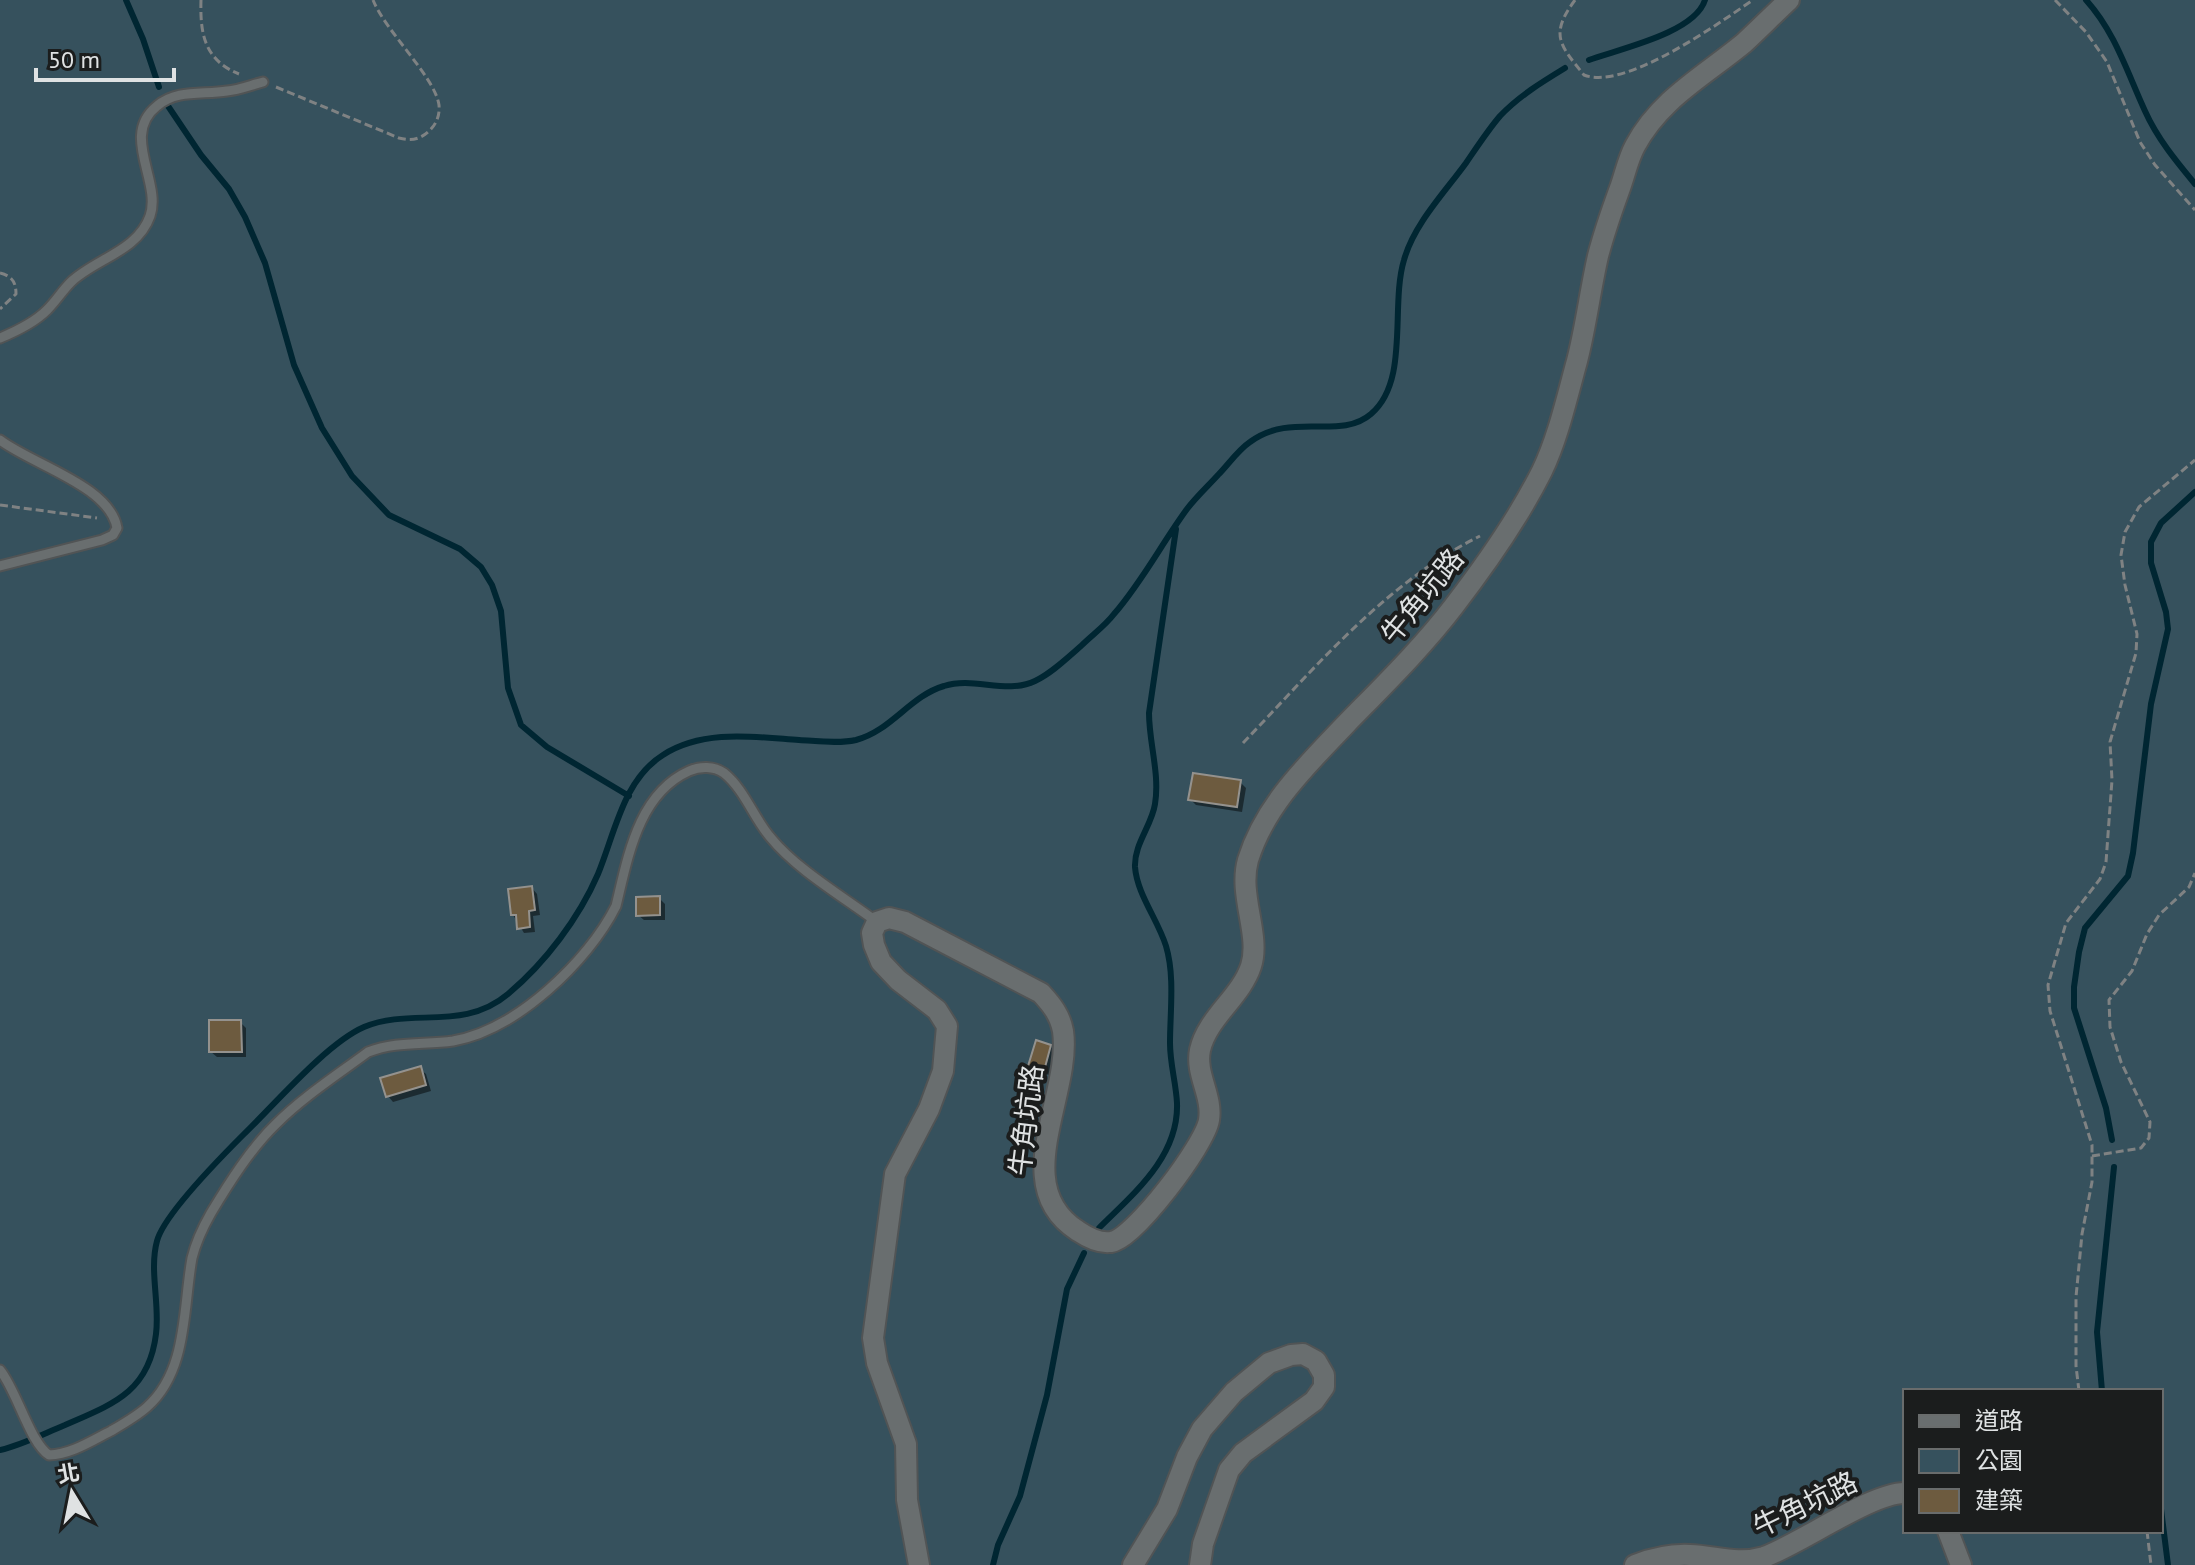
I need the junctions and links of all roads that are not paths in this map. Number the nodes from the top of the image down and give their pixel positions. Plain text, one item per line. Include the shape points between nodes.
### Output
1 (1789, 0) edge
2 (263, 82) road end
3 (0, 338) edge
4 (0, 440) edge
5 (0, 566) edge
6 (877, 922) junction
7 (0, 1370) edge
8 (1903, 1493) edge
9 (1949, 1533) edge
10 (919, 1565) edge
11 (1133, 1565) edge
12 (1200, 1565) edge
13 (1635, 1565) edge
14 (1961, 1565) edge

1 - 6 street, 牛角坑路 via 1677,93 1634,148 1599,254 1577,359 1541,472 1452,609 1285,790 1258,834 1247,866 1251,967 1200,1051 1209,1121 1172,1183 1129,1233 1102,1243 1085,1235 1056,1212 1045,1193 1063,1033 1056,1010 1041,993 905,922
2 - 3 lane via 232,91 172,96 155,106 141,142 152,201 142,231 71,282 37,318
4 - 5 lane via 94,494 109,507 117,528 102,540
6 - 7 lane via 780,847 723,772 693,769 659,792 646,810 609,920 541,996 515,1017 478,1035 368,1052 286,1113 260,1141 197,1242 173,1368 147,1407 62,1454 49,1455 36,1442
6 - 10 street via 872,933 881,962 937,1010 947,1026 943,1071 895,1174 873,1338 906,1444 907,1500
8 - 13 street, 牛角坑路 via 1885,1496 1760,1558 1727,1561 1670,1555
9 - 14 street
11 - 12 street via 1167,1509 1202,1429 1269,1363 1303,1354 1316,1361 1324,1387 1229,1470

